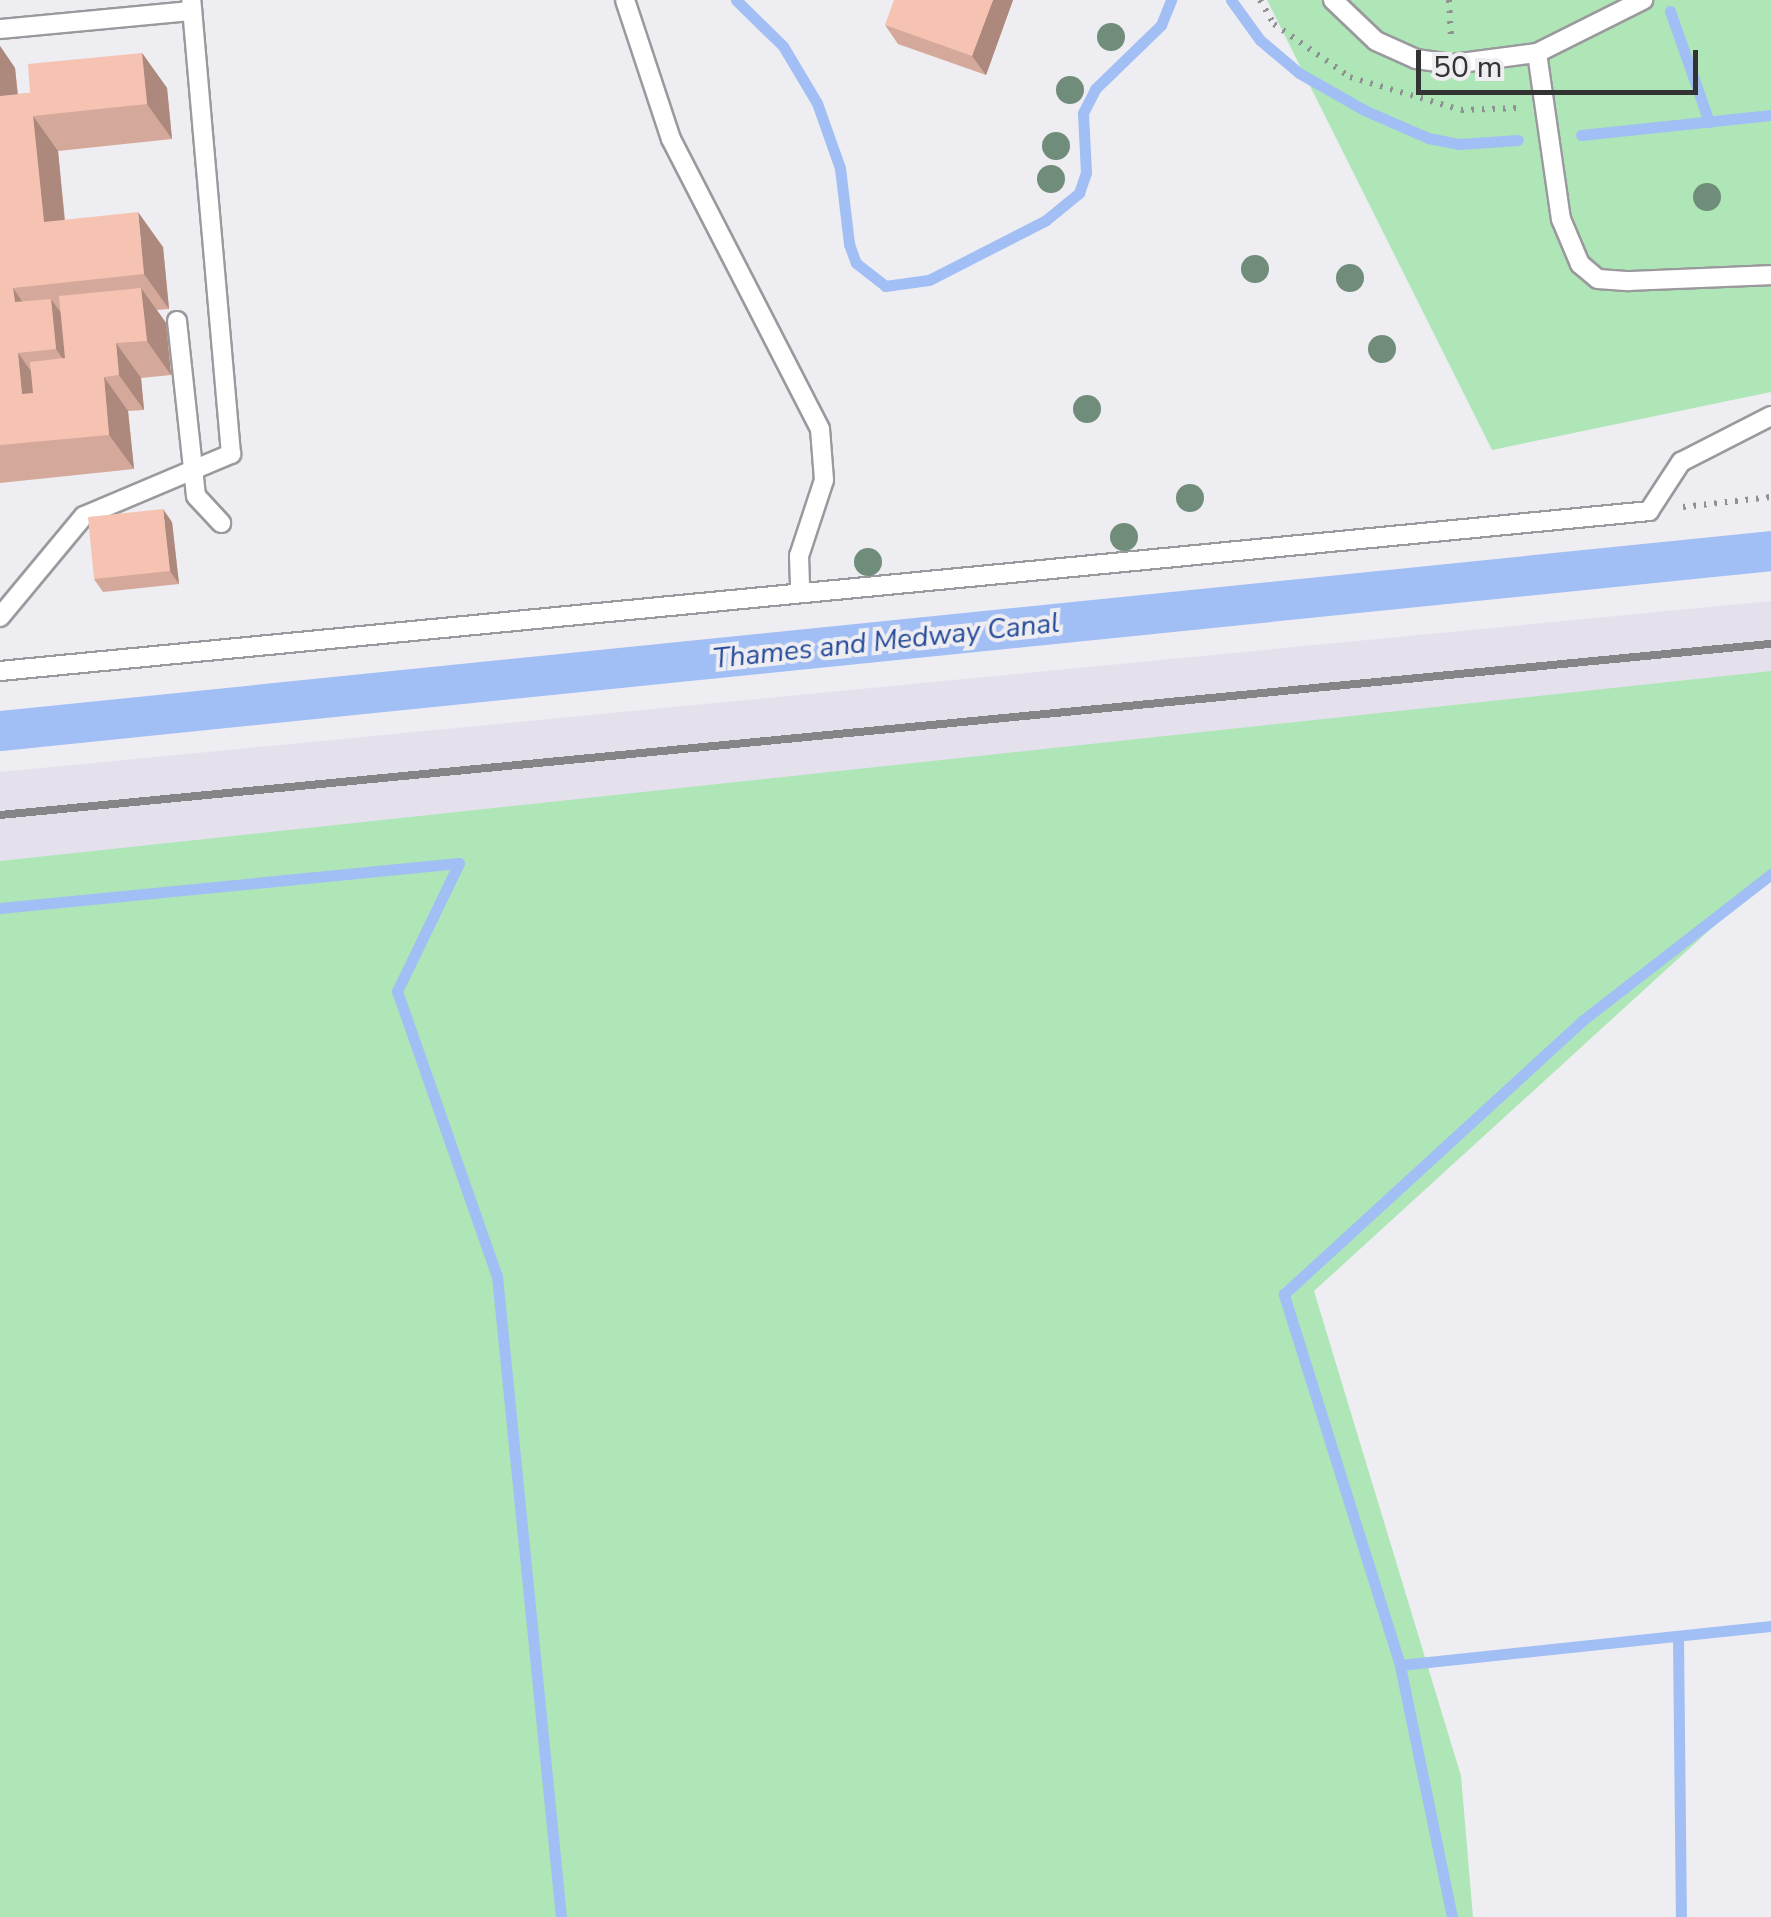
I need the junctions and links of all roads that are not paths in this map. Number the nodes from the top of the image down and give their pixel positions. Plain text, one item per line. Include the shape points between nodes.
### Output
1 (624, 0) edge
2 (1333, 0) edge
3 (1643, 0) edge
4 (192, 6) edge
5 (0, 30) edge
6 (1537, 53) junction
7 (1771, 275) edge
8 (177, 320) dead end
9 (1771, 416) edge
10 (194, 469) junction
11 (221, 523) dead end
12 (800, 590) junction
13 (0, 617) edge
14 (0, 670) edge

1 - 12 lane via 671,139 820,429 824,480 799,556
2 - 6 lane via 1376,41 1416,58 1453,64
3 - 6 lane
4 - 5 lane
4 - 10 lane via 231,454
6 - 7 lane via 1561,219 1580,264 1598,279 1629,281
8 - 10 lane
9 - 12 lane via 1681,462 1649,511
10 - 11 lane via 196,496
10 - 13 lane via 84,516
12 - 14 lane

